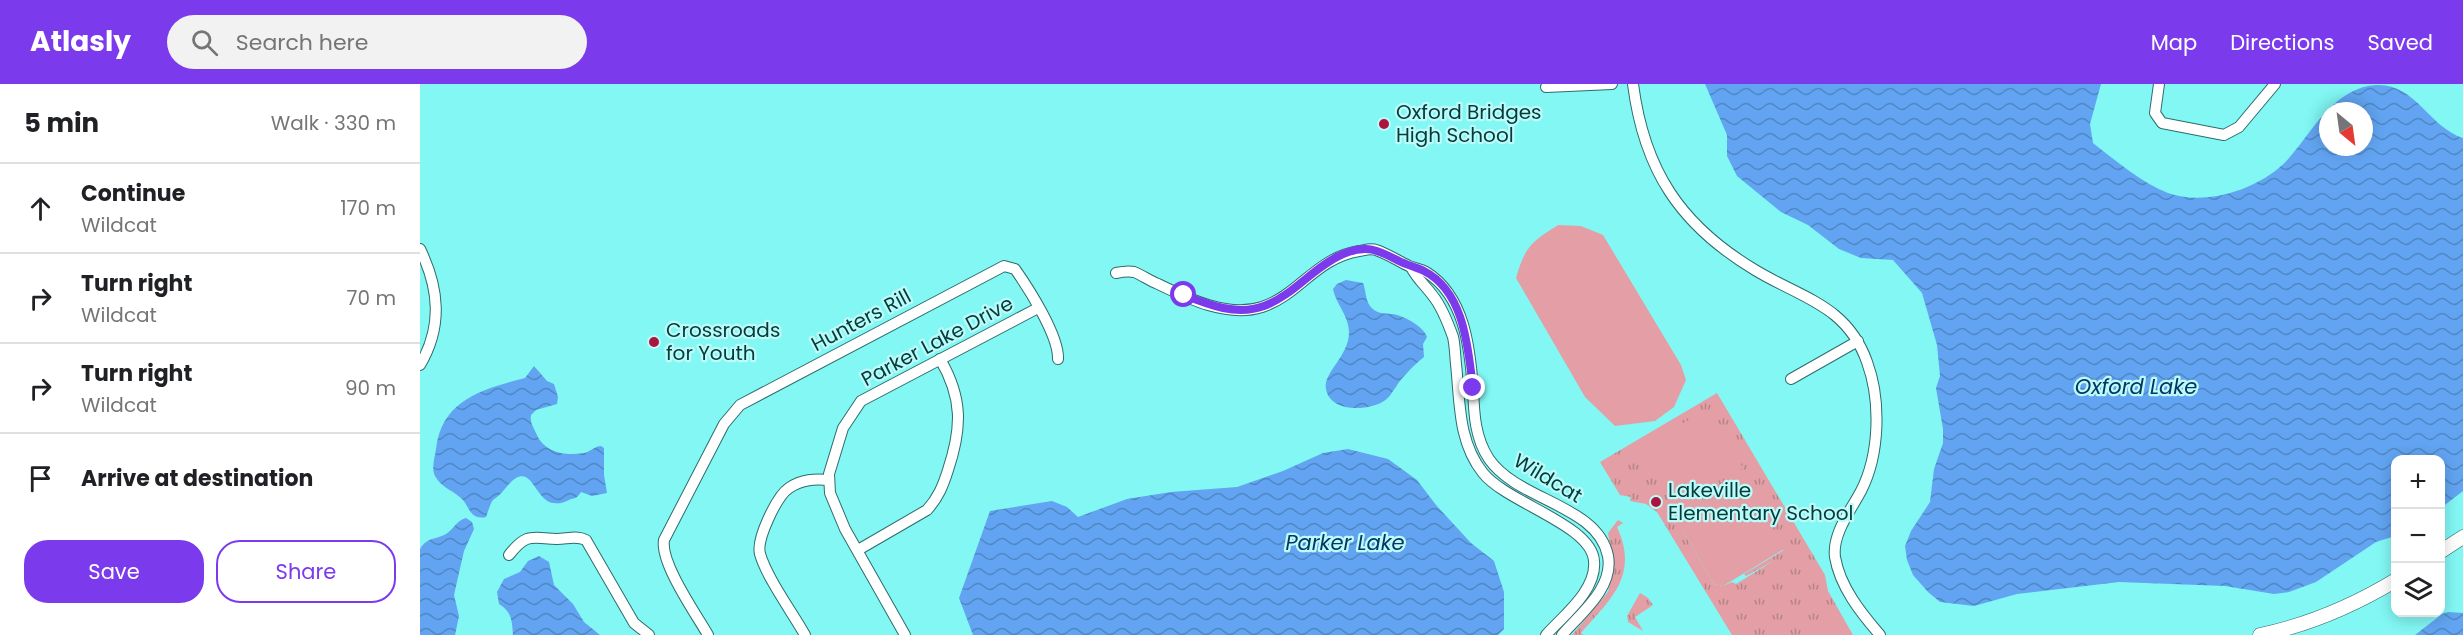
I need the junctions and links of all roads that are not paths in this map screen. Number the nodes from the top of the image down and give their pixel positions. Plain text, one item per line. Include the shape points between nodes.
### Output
1 (1612, 84) edge
2 (1633, 84) edge
3 (2159, 84) edge
4 (2276, 84) edge
5 (1546, 87) dead end
6 (420, 249) edge
7 (1411, 267) junction
8 (1116, 273) dead end
9 (1038, 308) junction
10 (1858, 341) junction
11 (425, 342) edge
12 (940, 359) junction
13 (1058, 359) dead end
14 (420, 365) edge
15 (1791, 379) dead end
16 (830, 480) junction
17 (1594, 528) junction
18 (2463, 537) edge
19 (1584, 539) junction
20 (2445, 549) edge
21 (858, 550) junction
22 (509, 555) dead end
23 (2391, 583) edge
24 (649, 635) edge
25 (708, 635) edge
26 (805, 635) edge
27 (905, 635) edge
28 (1546, 635) edge
29 (1562, 635) edge
30 (1881, 635) edge
31 (2260, 635) edge

1 - 5 street
2 - 10 street via 1646,146 1668,192 1698,229 1755,270 1830,309
3 - 4 street via 2155,113 2162,123 2224,135 2239,127
6 - 11 street via 432,277 437,305 436,318
7 - 8 street, Wildcat via 1374,248 1345,253 1319,267 1278,299 1251,309 1204,304 1132,272
7 - 17 street, Wildcat via 1444,287 1457,309 1467,335 1474,414 1481,445 1490,459 1514,483
7 - 19 street, Wildcat via 1438,305 1453,338 1460,416 1473,459 1491,483 1506,494
9 - 12 street, Parker Lake Drive
9 - 13 street, Hunters Rill via 1054,335
9 - 25 street, Hunters Rill via 1015,269 1004,266 747,401 731,414 662,548
10 - 15 street
10 - 30 street via 1872,379 1875,441 1863,488 1838,534 1835,556 1852,598
11 - 14 street
12 - 16 street, Parker Lake Drive via 861,401 843,428
12 - 21 street via 950,377 958,417 958,439 944,485 927,510
16 - 21 street, Parker Lake Drive via 835,509
16 - 26 street via 812,479 785,492 759,545 765,566
17 - 19 street, Wildcat
17 - 29 street, Wildcat via 1609,558 1608,575 1598,595
18 - 20 main road
19 - 28 street via 1590,545 1594,572 1587,589
21 - 27 street, Parker Lake Drive
22 - 24 street via 531,537 586,540 634,622
23 - 31 main road via 2321,617

